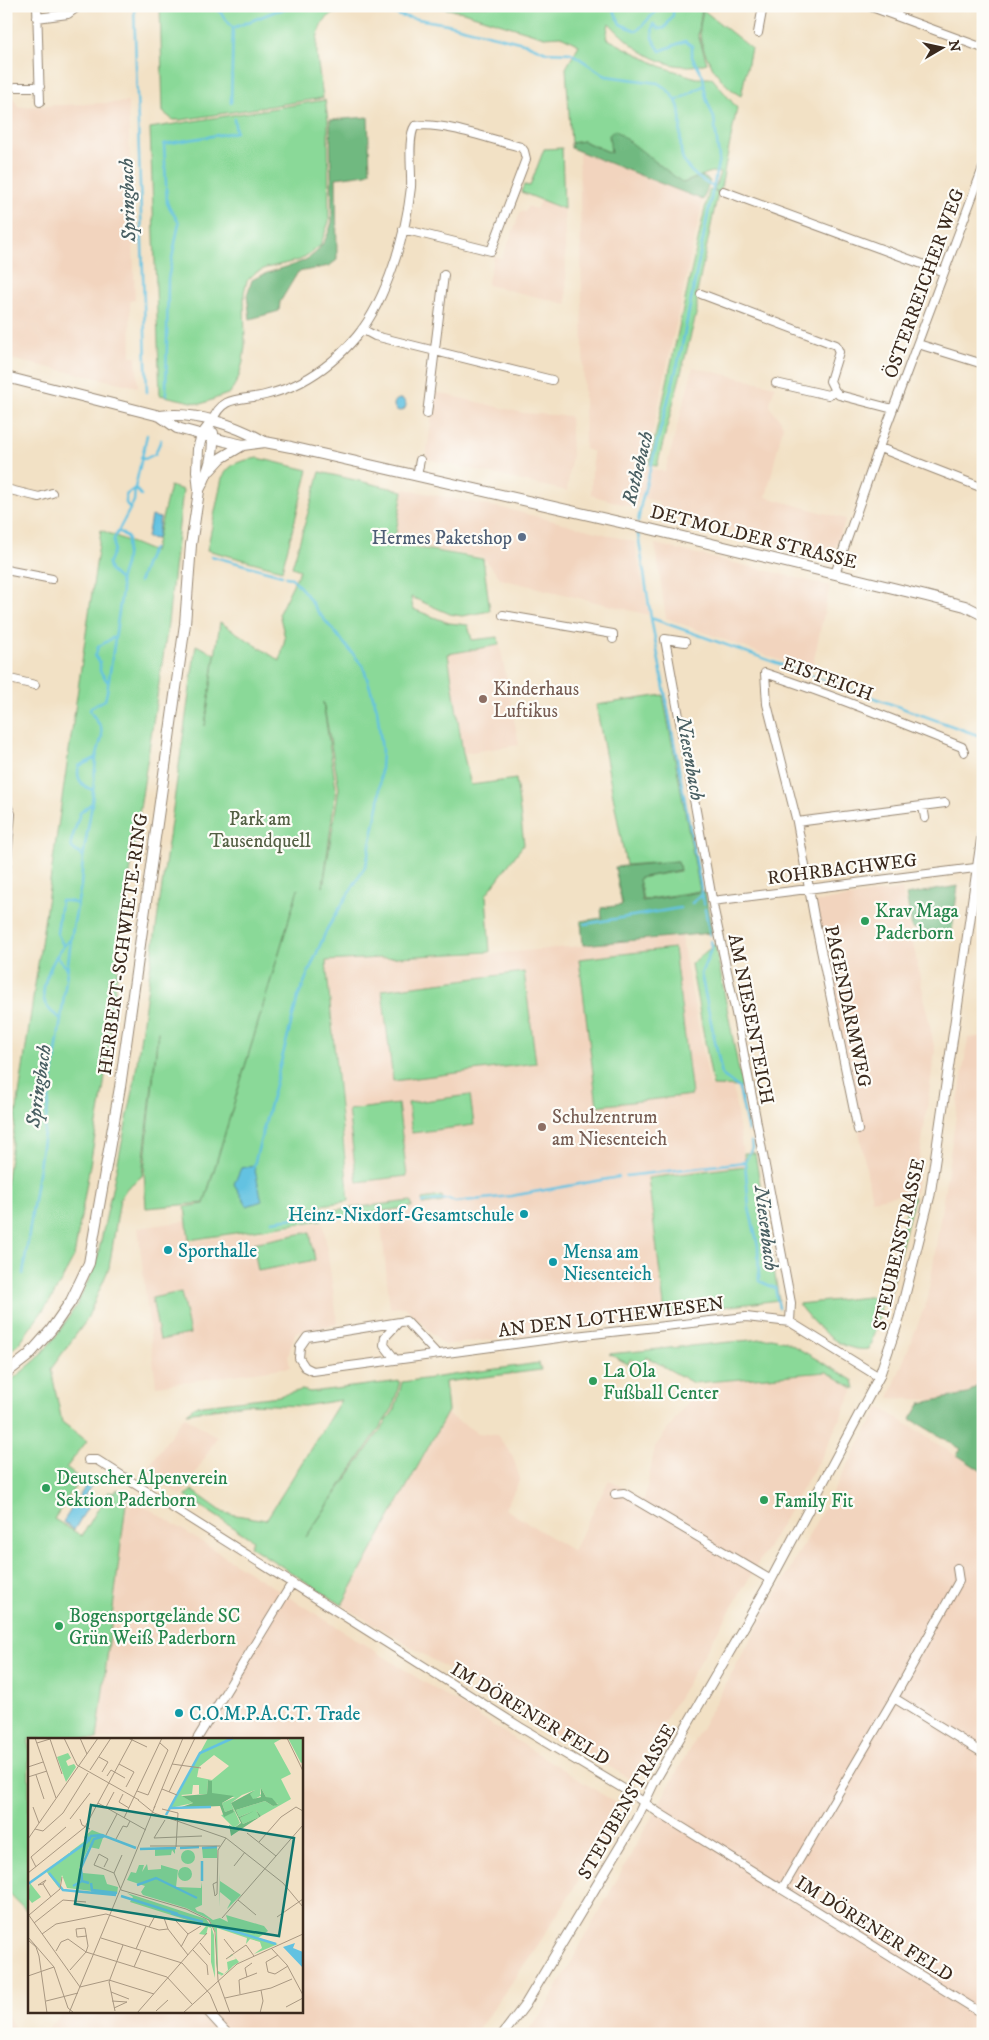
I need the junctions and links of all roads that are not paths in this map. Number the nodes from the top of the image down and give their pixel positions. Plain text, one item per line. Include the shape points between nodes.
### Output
1 (37, 6) edge
2 (79, 6) edge
3 (764, 6) edge
4 (869, 6) edge
5 (900, 6) edge
6 (896, 16) junction
7 (37, 18) junction
8 (758, 32) dead end
9 (983, 48) edge
10 (16, 87) dead end
11 (40, 87) junction
12 (40, 102) dead end
13 (983, 168) edge
14 (723, 191) dead end
15 (403, 229) junction
16 (944, 272) junction
17 (444, 275) dead end
18 (701, 294) dead end
19 (362, 329) junction
20 (918, 344) junction
21 (434, 350) junction
22 (983, 364) edge
23 (6, 377) edge
24 (552, 380) dead end
25 (776, 383) dead end
26 (835, 391) junction
27 (894, 409) junction
28 (427, 414) dead end
29 (160, 416) junction
30 (212, 422) junction
31 (202, 435) junction
32 (213, 438) junction
33 (266, 442) junction
34 (243, 444) junction
35 (880, 448) junction
36 (420, 460) dead end
37 (209, 471) junction
38 (417, 476) junction
39 (983, 488) edge
40 (6, 489) edge
41 (199, 491) junction
42 (52, 493) dead end
43 (6, 570) edge
44 (835, 574) junction
45 (52, 579) dead end
46 (965, 606) junction
47 (983, 606) edge
48 (503, 615) dead end
49 (983, 615) edge
50 (613, 639) dead end
51 (685, 642) dead end
52 (6, 678) edge
53 (35, 685) dead end
54 (964, 752) dead end
55 (6, 803) edge
56 (945, 803) dead end
57 (923, 806) junction
58 (925, 818) dead end
59 (797, 822) junction
60 (983, 829) edge
61 (980, 867) edge
62 (6, 869) edge
63 (810, 888) junction
64 (712, 900) junction
65 (858, 1130) dead end
66 (400, 1322) junction
67 (790, 1322) junction
68 (436, 1353) junction
69 (395, 1359) junction
70 (6, 1373) edge
71 (879, 1377) junction
72 (88, 1460) dead end
73 (615, 1494) dead end
74 (957, 1568) dead end
75 (772, 1580) junction
76 (292, 1583) junction
77 (894, 1698) junction
78 (198, 1738) edge
79 (983, 1753) edge
80 (644, 1803) junction
81 (782, 1889) junction
82 (208, 2012) edge
83 (983, 2014) edge
84 (228, 2034) edge
85 (503, 2034) edge

1 - 7 street
2 - 7 street via 68,14
3 - 8 street
4 - 6 street
5 - 6 street
6 - 9 street
7 - 11 street
10 - 11 street
11 - 12 street
13 - 16 street, ÖSTERREICHER WEG
14 - 16 street
15 - 15 street via 411,188 411,136 415,126 443,128 521,147 526,154 491,251
15 - 19 street via 387,280
16 - 20 street, ÖSTERREICHER WEG
17 - 21 street
18 - 26 street via 836,346 839,352 830,381
19 - 21 street via 375,336
19 - 30 street via 336,357 300,382 265,395 226,402
20 - 22 street
20 - 27 street, ÖSTERREICHER WEG
21 - 24 street
21 - 28 street
23 - 29 main road, DETMOLDER STRASSE
25 - 26 street via 828,396
26 - 27 street via 839,395
27 - 35 street, ÖSTERREICHER WEG
29 - 30 main road, DETMOLDER STRASSE via 179,413
29 - 31 main road, DETMOLDER STRASSE via 177,428
30 - 31 main road, HERBERT-SCHWIETE-RING
30 - 32 main road, HERBERT-SCHWIETE-RING
30 - 33 main road, DETMOLDER STRASSE via 246,431
31 - 32 main road, DETMOLDER STRASSE
31 - 41 main road, HERBERT-SCHWIETE-RING via 197,471
32 - 34 main road, DETMOLDER STRASSE
32 - 37 main road, HERBERT-SCHWIETE-RING
33 - 34 main road, DETMOLDER STRASSE
33 - 38 main road, DETMOLDER STRASSE
34 - 37 main road via 221,458
35 - 39 street
35 - 44 street, ÖSTERREICHER WEG
36 - 38 street
37 - 41 main road, HERBERT-SCHWIETE-RING
38 - 44 main road, DETMOLDER STRASSE
40 - 42 street via 39,497
41 - 70 main road, HERBERT-SCHWIETE-RING via 185,624 120,1087 89,1262 71,1301 51,1330 28,1356
43 - 45 street
44 - 46 main road, DETMOLDER STRASSE
46 - 47 main road, DETMOLDER STRASSE
46 - 49 main road, DETMOLDER STRASSE
48 - 50 street via 612,634
51 - 64 street, AM NIESENTEICH via 665,639
52 - 53 street
54 - 59 street, EISTEICH via 962,748 917,729 765,673 767,704
55 - 62 street via 11,814
56 - 57 street
57 - 58 street
57 - 59 street
59 - 63 street, EISTEICH
60 - 61 street, STEUBENSTRASSE
61 - 63 street, ROHRBACHWEG
61 - 71 street, STEUBENSTRASSE via 930,1195 900,1319
63 - 64 street, ROHRBACHWEG
63 - 65 street, PAGENDARMWEG
64 - 67 street, AM NIESENTEICH via 791,1303
66 - 68 street via 406,1321
66 - 69 street via 393,1326 384,1344
66 - 69 street, AN DEN LOTHEWIESEN via 307,1338 300,1347 299,1358 305,1367 313,1371
67 - 68 street, AN DEN LOTHEWIESEN via 746,1317
67 - 71 street
68 - 69 street, AN DEN LOTHEWIESEN
71 - 75 street, STEUBENSTRASSE
72 - 76 street, IM DÖRENER FELD via 97,1460
73 - 75 street via 624,1493
74 - 77 street via 959,1581
75 - 80 street, STEUBENSTRASSE
76 - 78 street
76 - 80 street, IM DÖRENER FELD
77 - 79 street
77 - 81 street
80 - 81 street, IM DÖRENER FELD
80 - 85 street, STEUBENSTRASSE via 524,2005
81 - 83 street, IM DÖRENER FELD
82 - 84 street

